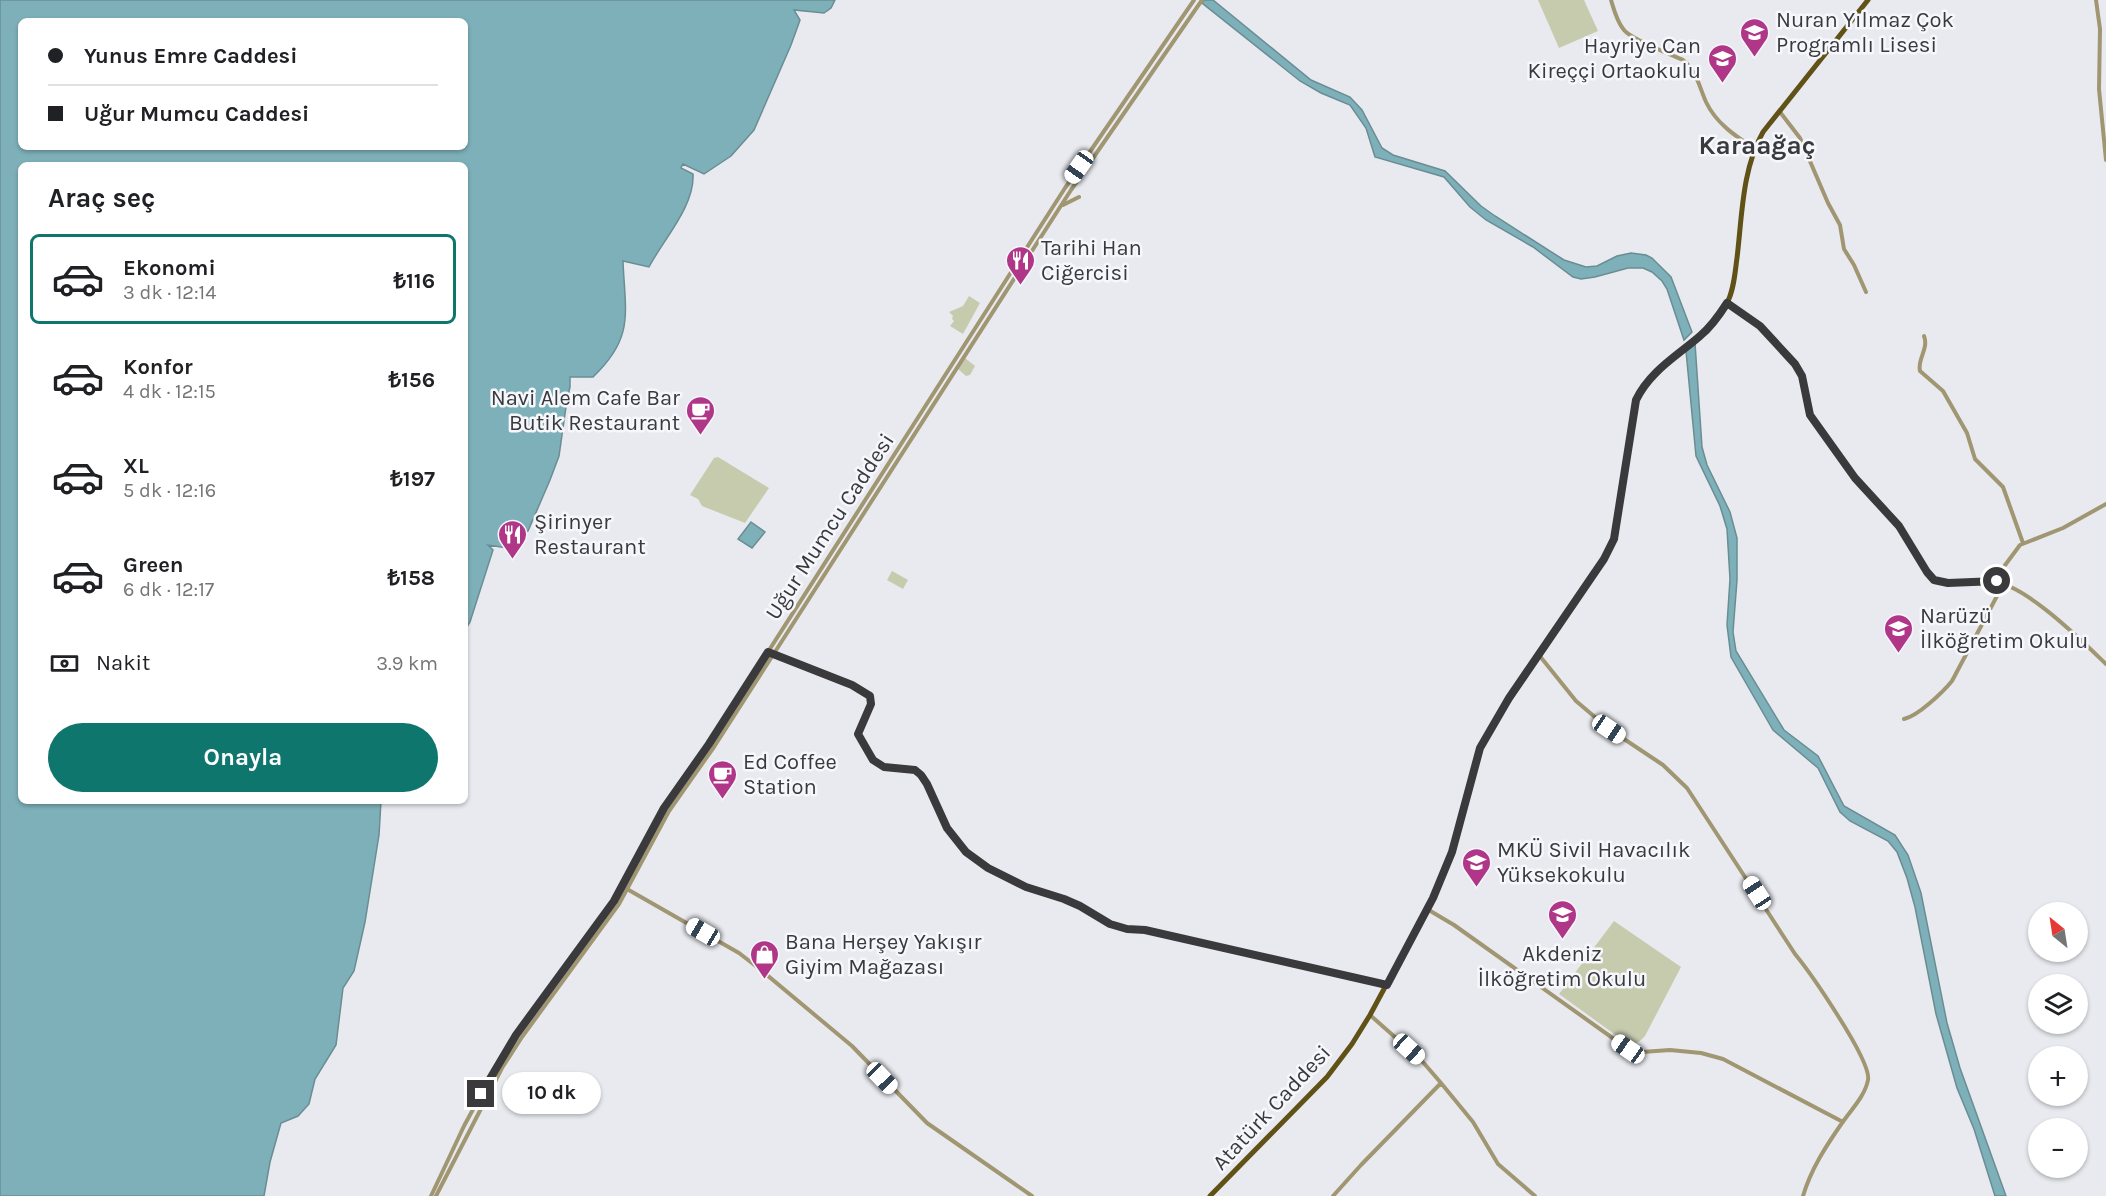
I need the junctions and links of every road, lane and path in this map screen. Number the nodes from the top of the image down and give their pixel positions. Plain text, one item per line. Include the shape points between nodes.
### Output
1 (1202, 0) edge
2 (1611, 0) edge
3 (1868, 0) edge
4 (2096, 0) edge
5 (1194, 1) edge
6 (1780, 112) junction
7 (1754, 148) junction
8 (2106, 159) edge
9 (1079, 197) dead end
10 (1060, 207) junction
11 (1002, 286) junction
12 (1008, 289) junction
13 (1866, 292) dead end
14 (996, 295) junction
15 (1002, 299) junction
16 (1727, 303) junction
17 (1924, 336) dead end
18 (2106, 504) edge
19 (2023, 543) junction
20 (1997, 581) junction
21 (1984, 582) junction
22 (1998, 589) junction
23 (768, 652) junction
24 (774, 654) junction
25 (1539, 655) junction
26 (2106, 664) edge
27 (1904, 719) dead end
28 (685, 778) junction
29 (691, 781) junction
30 (627, 889) junction
31 (1427, 909) junction
32 (1387, 985) junction
33 (1370, 1016) junction
34 (1441, 1083) junction
35 (1843, 1122) junction
36 (431, 1196) edge
37 (436, 1196) edge
38 (1032, 1196) edge
39 (1210, 1196) edge
40 (1333, 1196) edge
41 (1535, 1196) edge
42 (1803, 1196) edge

1 - 10 street, Uğur Mumcu Caddesi
2 - 7 street via 1624,31 1689,65 1721,124
3 - 6 main road, Atatürk Caddesi
4 - 8 street
5 - 11 street, Uğur Mumcu Caddesi via 1066,185
6 - 7 main road, Atatürk Caddesi
6 - 13 street via 1800,138 1840,225 1844,249
7 - 16 main road, Atatürk Caddesi
9 - 10 street
10 - 12 street, Uğur Mumcu Caddesi
11 - 12 street
11 - 14 street, Uğur Mumcu Caddesi
12 - 15 street, Uğur Mumcu Caddesi
14 - 15 street
14 - 23 street, Uğur Mumcu Caddesi
15 - 24 street, Uğur Mumcu Caddesi
16 - 21 street via 1760,326 1795,364 1802,376 1810,415 1855,478 1899,526 1930,576 1940,582
16 - 25 main road, Atatürk Caddesi via 1702,335 1641,390 1636,400 1614,539
17 - 19 street via 1920,371 1943,392 1967,433 1975,459 2003,488
18 - 19 street via 2037,540
19 - 20 street via 1998,573
20 - 21 street
20 - 22 street
20 - 26 street via 2040,604
21 - 22 street
22 - 27 street via 1952,681
23 - 24 street
23 - 28 street, Uğur Mumcu Caddesi
24 - 29 street, Uğur Mumcu Caddesi
24 - 32 street via 870,696 871,704 858,734 873,760 884,767 915,770 921,775 947,828 966,852 1010,880 1064,899 1117,926
25 - 31 main road, Atatürk Caddesi via 1480,748 1452,852
25 - 35 street via 1576,700 1609,729 1663,765 1687,788 1844,1026 1869,1074 1860,1098
28 - 29 street
28 - 36 street, Uğur Mumcu Caddesi via 664,808 614,901 497,1065
29 - 30 street, Uğur Mumcu Caddesi via 669,812
30 - 37 street, Uğur Mumcu Caddesi via 502,1068
30 - 38 street via 739,953 852,1046 927,1123
31 - 32 main road, Atatürk Caddesi
31 - 35 street via 1628,1049 1701,1053 1723,1059
32 - 33 main road, Atatürk Caddesi
33 - 34 street
33 - 39 main road, Atatürk Caddesi via 1327,1077
34 - 40 street
34 - 41 street via 1473,1122 1498,1164
35 - 42 street via 1817,1161

